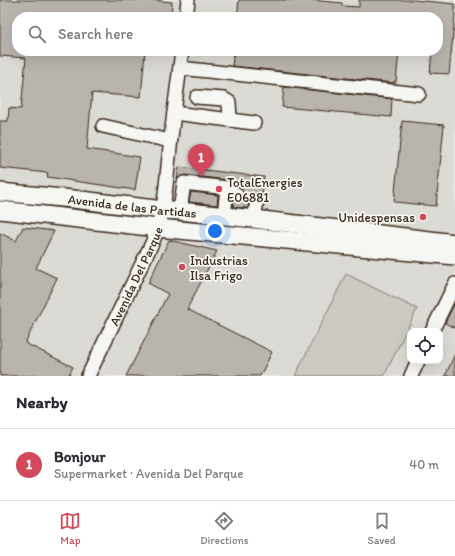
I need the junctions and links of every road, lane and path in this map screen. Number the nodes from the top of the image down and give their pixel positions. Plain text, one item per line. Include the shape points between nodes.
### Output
1 (188, 0) edge
2 (187, 12) edge
3 (181, 56) edge
4 (180, 68) junction
5 (419, 94) dead end
6 (197, 97) dead end
7 (174, 113) junction
8 (230, 120) junction
9 (254, 123) dead end
10 (103, 126) dead end
11 (170, 141) junction
12 (0, 192) edge
13 (257, 202) dead end
14 (0, 210) edge
15 (171, 211) junction
16 (224, 216) junction
17 (254, 219) junction
18 (158, 228) junction
19 (455, 242) edge
20 (455, 256) edge
21 (455, 284) edge
22 (433, 328) edge
23 (417, 364) edge
24 (88, 376) edge
25 (411, 376) edge

1 - 2 street
3 - 4 street, Avenida Del Parque
4 - 5 street
4 - 7 street, Avenida Del Parque
6 - 8 street via 224,99 229,102
7 - 8 street
7 - 11 street, Avenida Del Parque
8 - 9 street
10 - 11 street
11 - 15 street, Avenida Del Parque
12 - 15 main road, Avenida de las Partidas
13 - 17 street
14 - 18 main road, Avenida de las Partidas
15 - 16 main road, Avenida de las Partidas
15 - 16 street via 184,183 232,191
15 - 18 street, Avenida Del Parque
16 - 17 main road, Avenida de las Partidas
17 - 19 main road, Avenida de las Partidas
18 - 20 main road, Avenida de las Partidas
18 - 24 street, Avenida Del Parque
21 - 22 street
23 - 25 street

